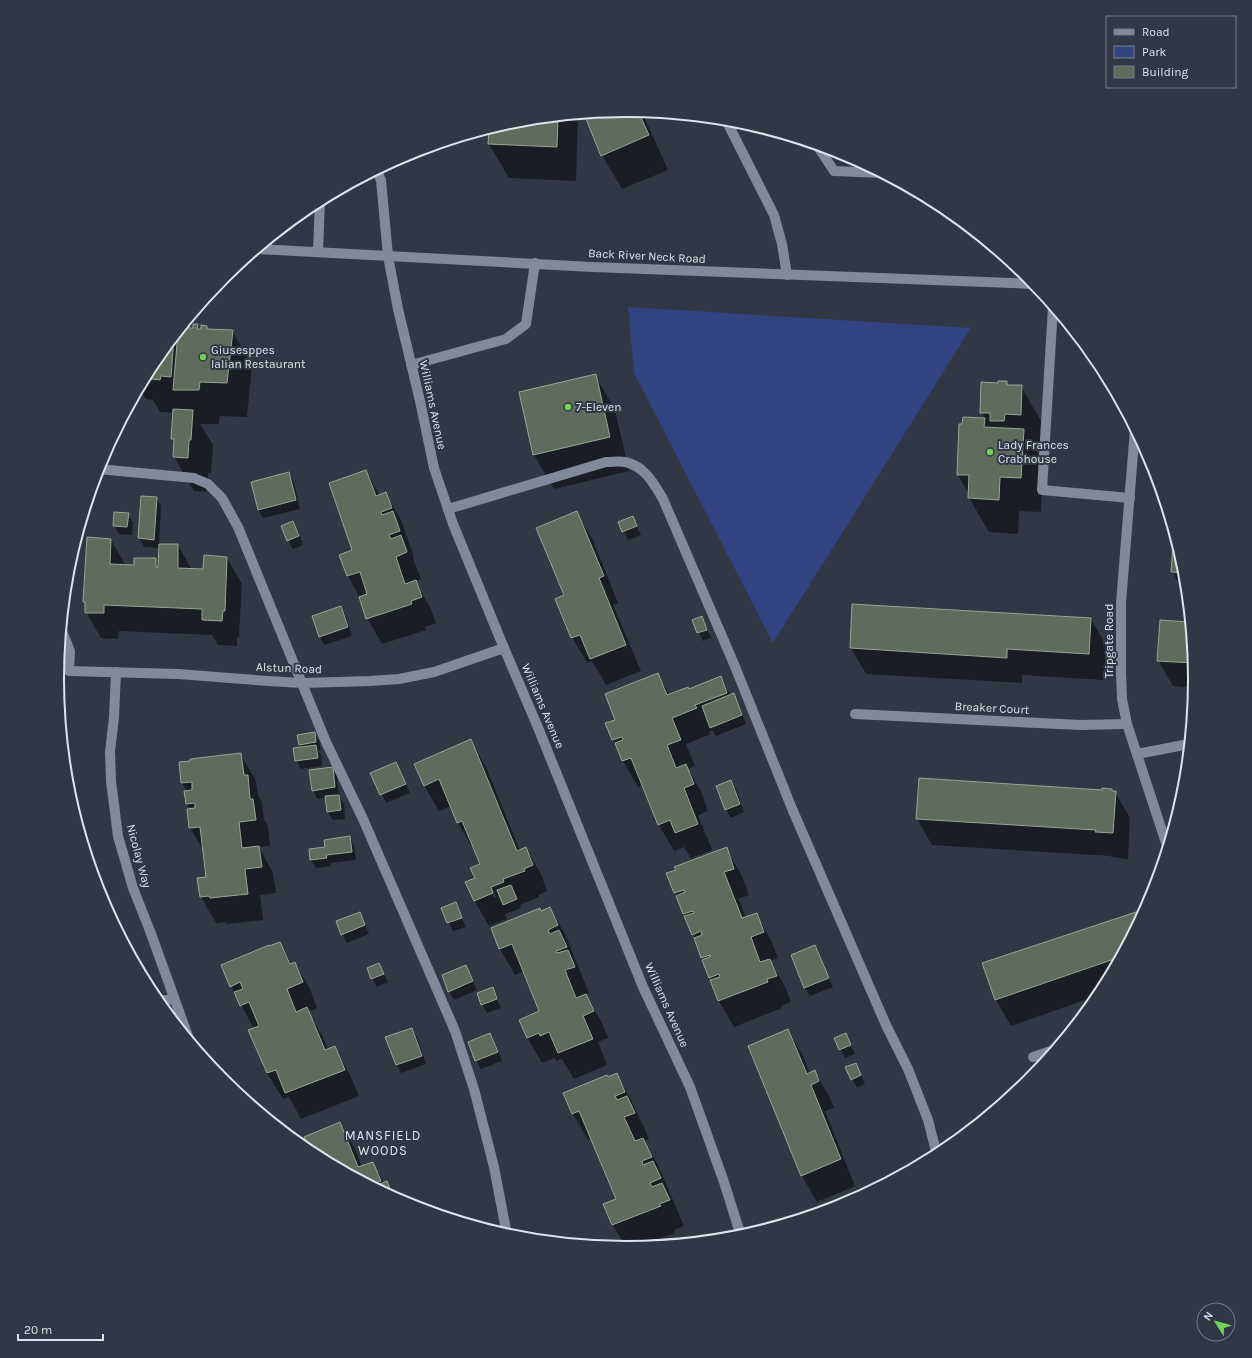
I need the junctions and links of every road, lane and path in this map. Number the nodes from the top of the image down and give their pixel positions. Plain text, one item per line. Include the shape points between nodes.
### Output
1 (730, 127) edge
2 (822, 153) edge
3 (871, 173) edge
4 (378, 175) edge
5 (320, 208) edge
6 (263, 249) edge
7 (318, 252) junction
8 (388, 256) junction
9 (535, 263) junction
10 (787, 275) junction
11 (1025, 284) edge
12 (1053, 313) edge
13 (411, 365) junction
14 (1133, 438) edge
15 (105, 470) edge
16 (1130, 498) junction
17 (448, 509) junction
18 (65, 639) edge
19 (504, 648) junction
20 (116, 672) junction
21 (302, 683) junction
22 (855, 714) dead end
23 (1127, 724) junction
24 (1184, 745) edge
25 (1137, 754) junction
26 (1165, 839) edge
27 (174, 999) junction
28 (165, 1000) edge
29 (184, 1026) edge
30 (1046, 1052) edge
31 (1033, 1057) dead end
32 (935, 1148) edge
33 (506, 1228) edge
34 (739, 1229) edge

1 - 10 street via 774,215
2 - 3 street via 834,171
4 - 8 street, Williams Avenue
5 - 7 street
6 - 7 street, Back River Neck Road
7 - 8 street, Back River Neck Road
8 - 9 street, Back River Neck Road
8 - 13 street, Williams Avenue
9 - 10 street, Back River Neck Road
9 - 13 street via 526,324 506,339
10 - 11 street, Back River Neck Road
12 - 16 street via 1042,490
13 - 17 street, Williams Avenue via 434,468
14 - 16 street, Tripgate Road
15 - 21 street via 194,478 208,484 222,498 238,526
16 - 23 street, Tripgate Road via 1121,602 1122,699
17 - 19 street, Williams Avenue
17 - 32 street via 606,462 626,462 652,479 734,664 793,811 886,1025 908,1069 928,1120
18 - 20 street, Alstun Road via 70,651 69,671
19 - 21 street, Alstun Road via 434,672 398,679
19 - 34 street, Williams Avenue via 643,987 690,1087
20 - 21 street, Alstun Road
20 - 27 street, Nicolay Way via 110,752 118,836 133,888
21 - 33 street via 455,1032 474,1089 494,1167
22 - 23 street, Breaker Court via 1080,726
23 - 25 street, Tripgate Road
24 - 25 street
25 - 26 street, Tripgate Road
27 - 28 street
27 - 29 street, Nicolay Way
30 - 31 street

